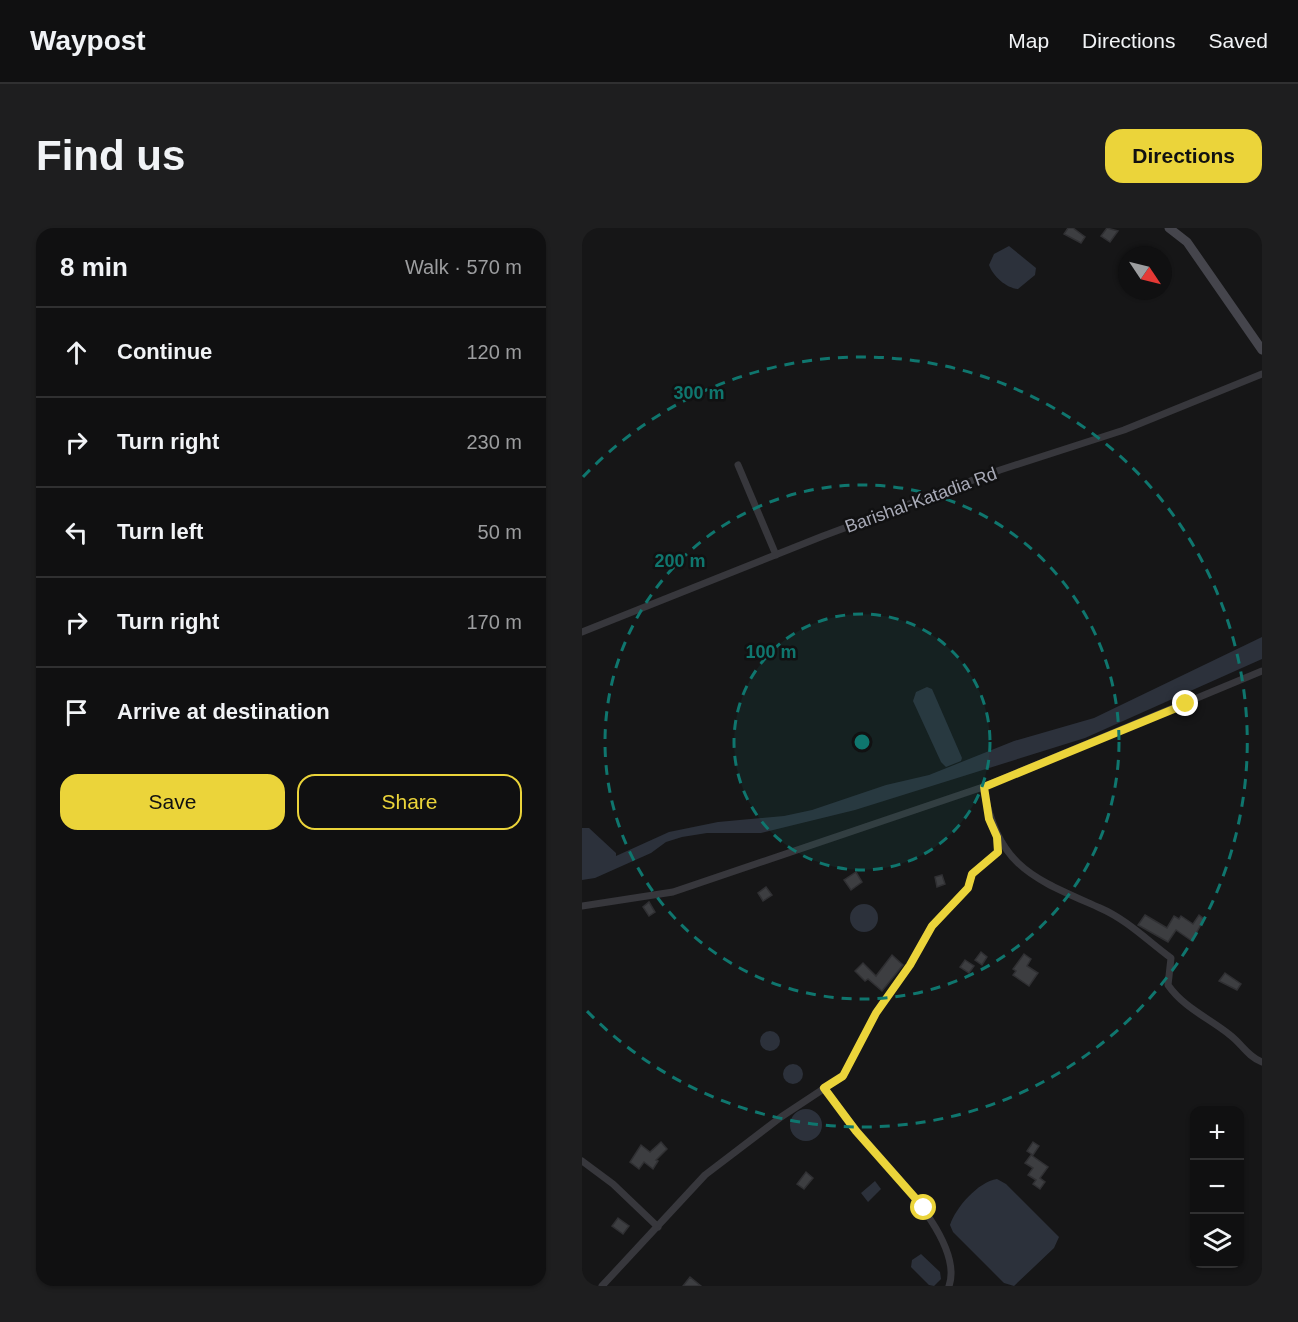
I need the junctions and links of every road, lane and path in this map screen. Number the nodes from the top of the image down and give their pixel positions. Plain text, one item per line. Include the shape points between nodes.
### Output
1 (1168, 228) edge
2 (1262, 350) edge
3 (1262, 374) edge
4 (738, 465) dead end
5 (776, 555) junction
6 (582, 632) edge
7 (1262, 671) edge
8 (984, 787) junction
9 (997, 837) junction
10 (582, 906) edge
11 (1262, 1062) edge
12 (824, 1088) junction
13 (582, 1161) edge
14 (658, 1227) junction
15 (602, 1286) edge
16 (949, 1286) edge

1 - 2 main road via 1187,242
3 - 5 street, Barishal-Katadia Rd via 1124,430 1000,470
4 - 5 street
5 - 6 street, Barishal-Katadia Rd
7 - 8 street
8 - 9 street via 989,819
8 - 10 street via 674,892
9 - 11 street via 1040,880 1115,916 1171,958 1168,985 1172,991
9 - 12 street via 998,852 972,874 968,888 932,926 876,1013 843,1076
12 - 14 street via 705,1176
12 - 16 street via 924,1208 944,1248 952,1277
13 - 14 street
14 - 15 street

